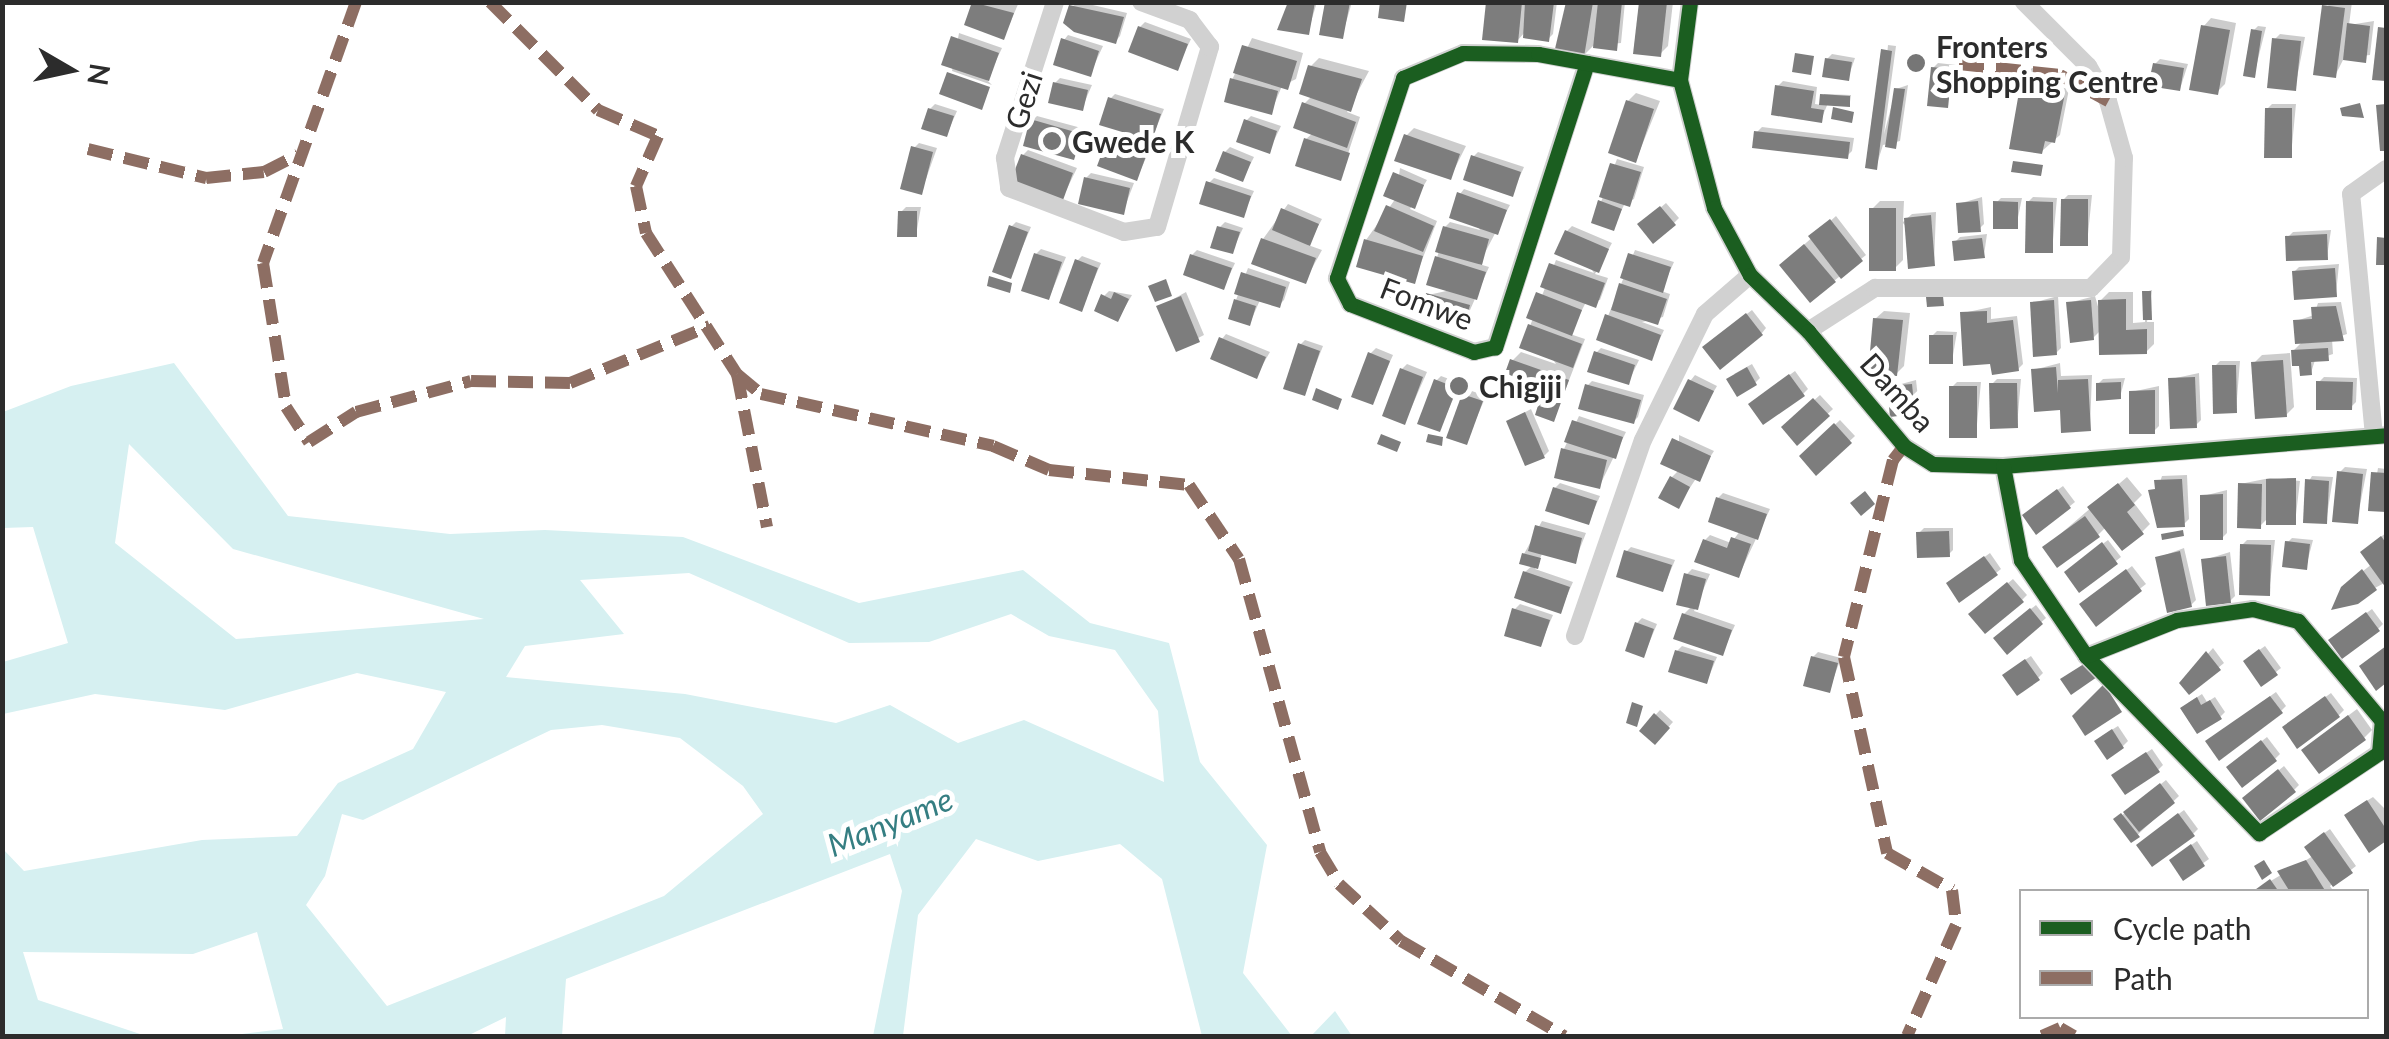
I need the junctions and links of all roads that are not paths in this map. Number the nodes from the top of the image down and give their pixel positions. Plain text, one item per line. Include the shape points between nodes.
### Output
1 (1055, 2) edge
2 (1142, 2) edge
3 (1690, 2) edge
4 (2024, 2) edge
5 (1587, 63) junction
6 (1680, 80) junction
7 (2386, 168) edge
8 (1750, 275) junction
9 (1808, 331) junction
10 (2380, 435) edge
11 (2003, 466) junction
12 (1575, 636) dead end
13 (2086, 656) junction

1 - 2 street, Gezi via 1005,158 1009,188 1124,232 1157,227 1210,47 1190,20
3 - 6 street, Damba
4 - 9 street via 2088,66 2108,101 2124,158 2122,257 2092,288 1875,288
5 - 5 street, Fomwe via 1538,54 1463,53 1402,78 1337,278 1350,304 1474,352 1495,347
5 - 6 street, Fomwe
6 - 8 street, Damba via 1714,208
7 - 10 street via 2351,194
8 - 9 street, Damba
8 - 12 street via 1704,314 1651,424
9 - 11 street, Damba via 1904,446 1933,464
10 - 11 street, Damba
11 - 13 street via 2021,560
13 - 13 street via 2177,620 2253,609 2298,621 2382,721 2379,753 2259,833

